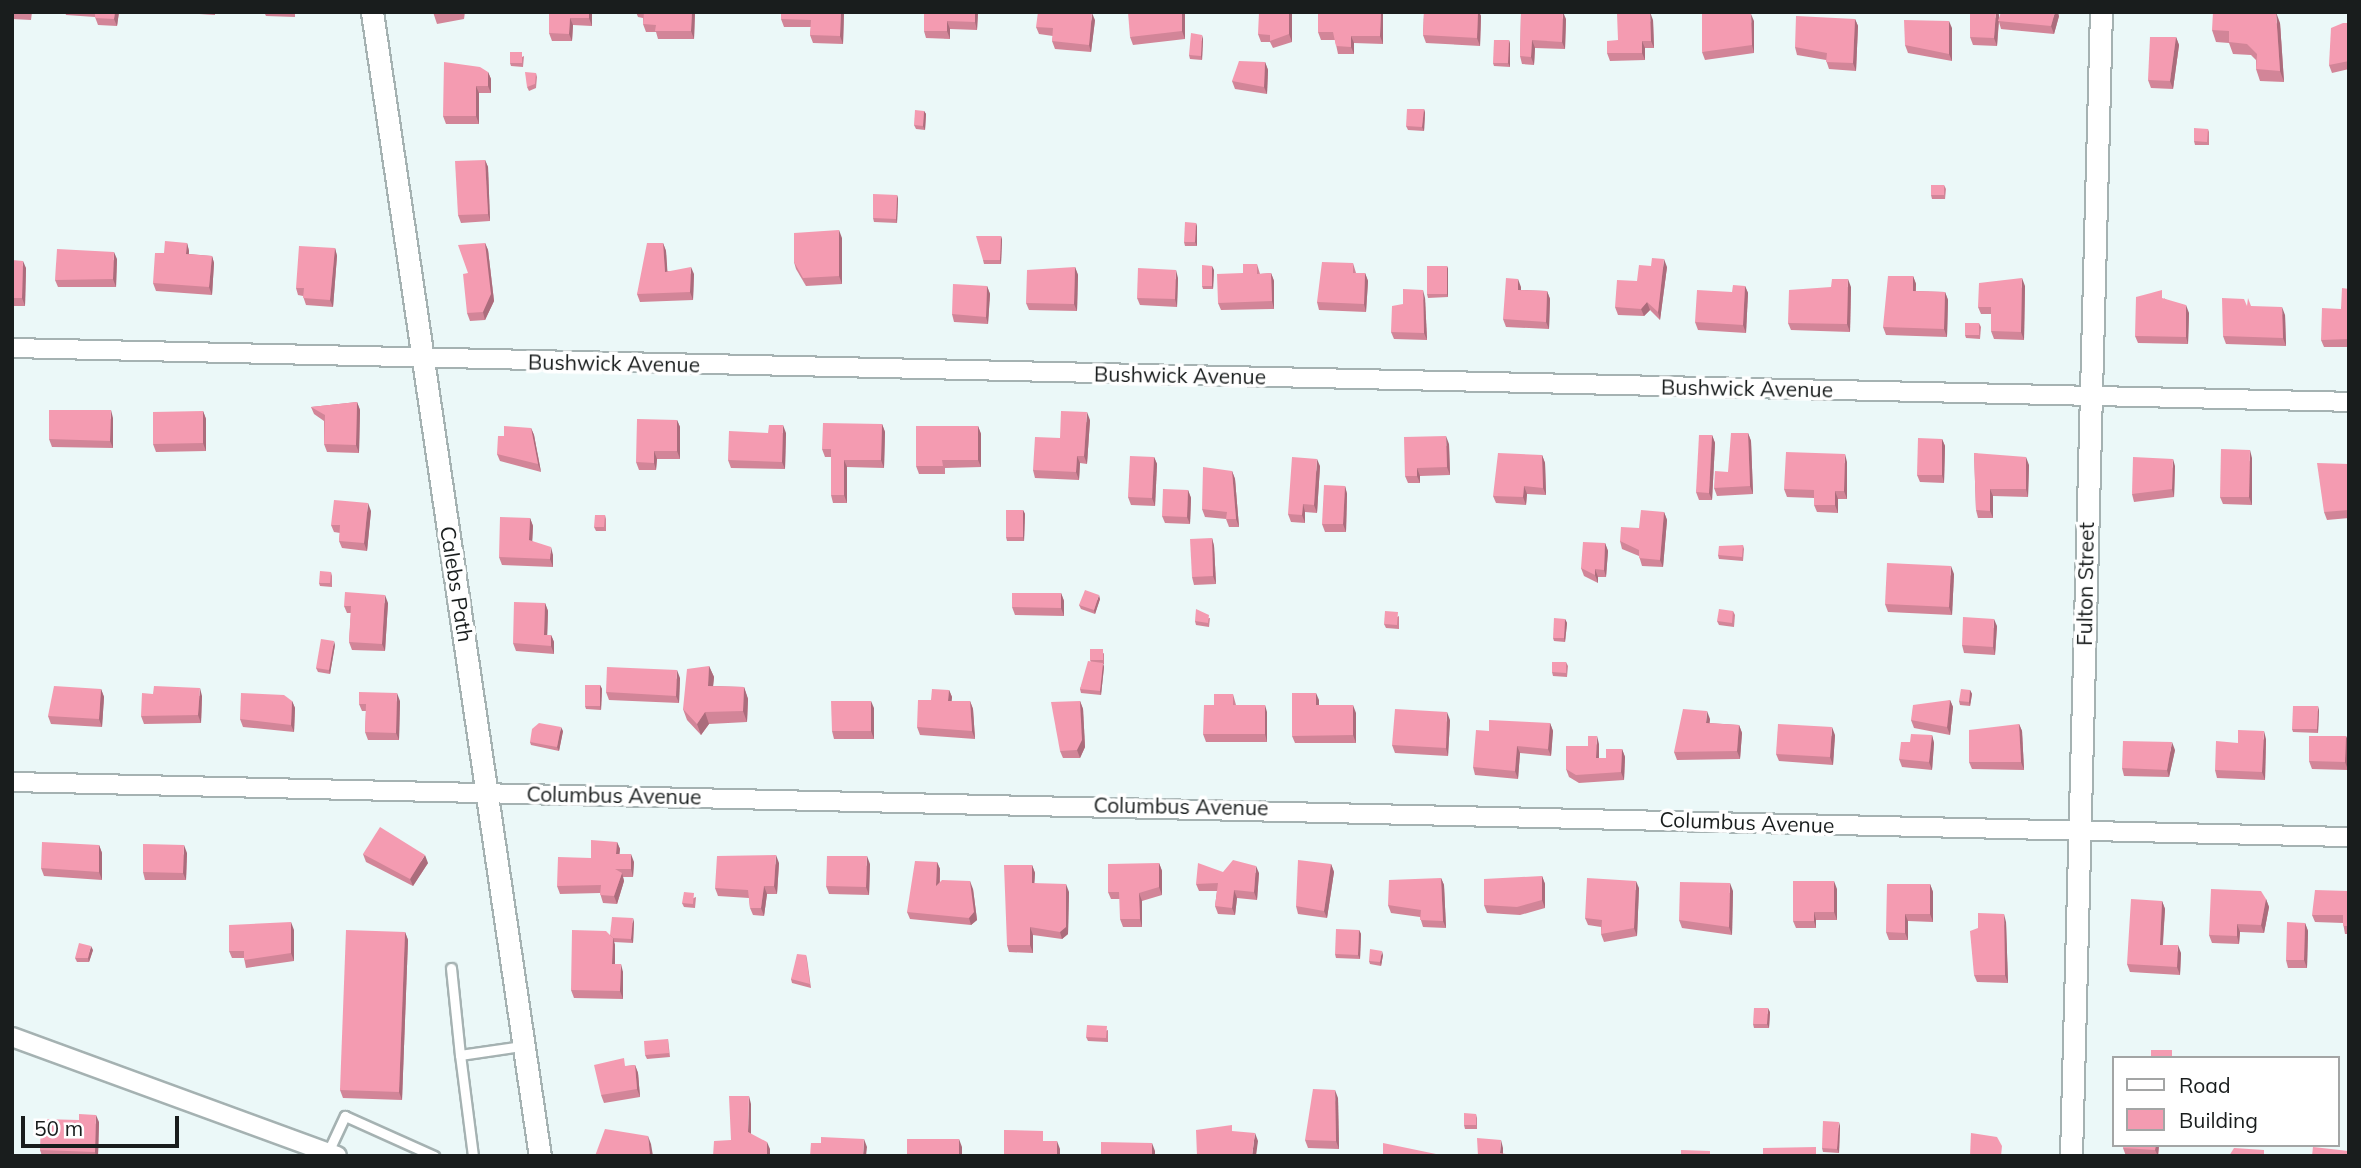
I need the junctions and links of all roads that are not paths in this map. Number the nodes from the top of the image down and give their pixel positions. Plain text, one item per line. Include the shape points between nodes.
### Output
1 (372, 12) edge
2 (2101, 12) edge
3 (12, 348) edge
4 (421, 359) junction
5 (2090, 395) junction
6 (2349, 402) edge
7 (12, 782) edge
8 (487, 793) junction
9 (2079, 831) junction
10 (2349, 837) edge
11 (451, 968) dead end
12 (12, 1037) edge
13 (524, 1046) junction
14 (460, 1055) junction
15 (332, 1154) edge
16 (433, 1156) edge
17 (473, 1156) edge
18 (540, 1156) edge
19 (2071, 1156) edge

1 - 4 street, Calebs Path
2 - 5 street, Fulton Street
3 - 4 street, Bushwick Avenue
4 - 5 street, Bushwick Avenue
4 - 8 street, Calebs Path
5 - 6 street, Bushwick Avenue
5 - 9 street, Fulton Street
7 - 8 street, Columbus Avenue
8 - 9 street, Columbus Avenue
8 - 13 street, Calebs Path
9 - 10 street, Columbus Avenue
9 - 19 street, Fulton Street
11 - 14 lane
12 - 15 street
13 - 14 lane
13 - 18 street, Calebs Path
14 - 17 lane
15 - 16 lane via 345,1116

